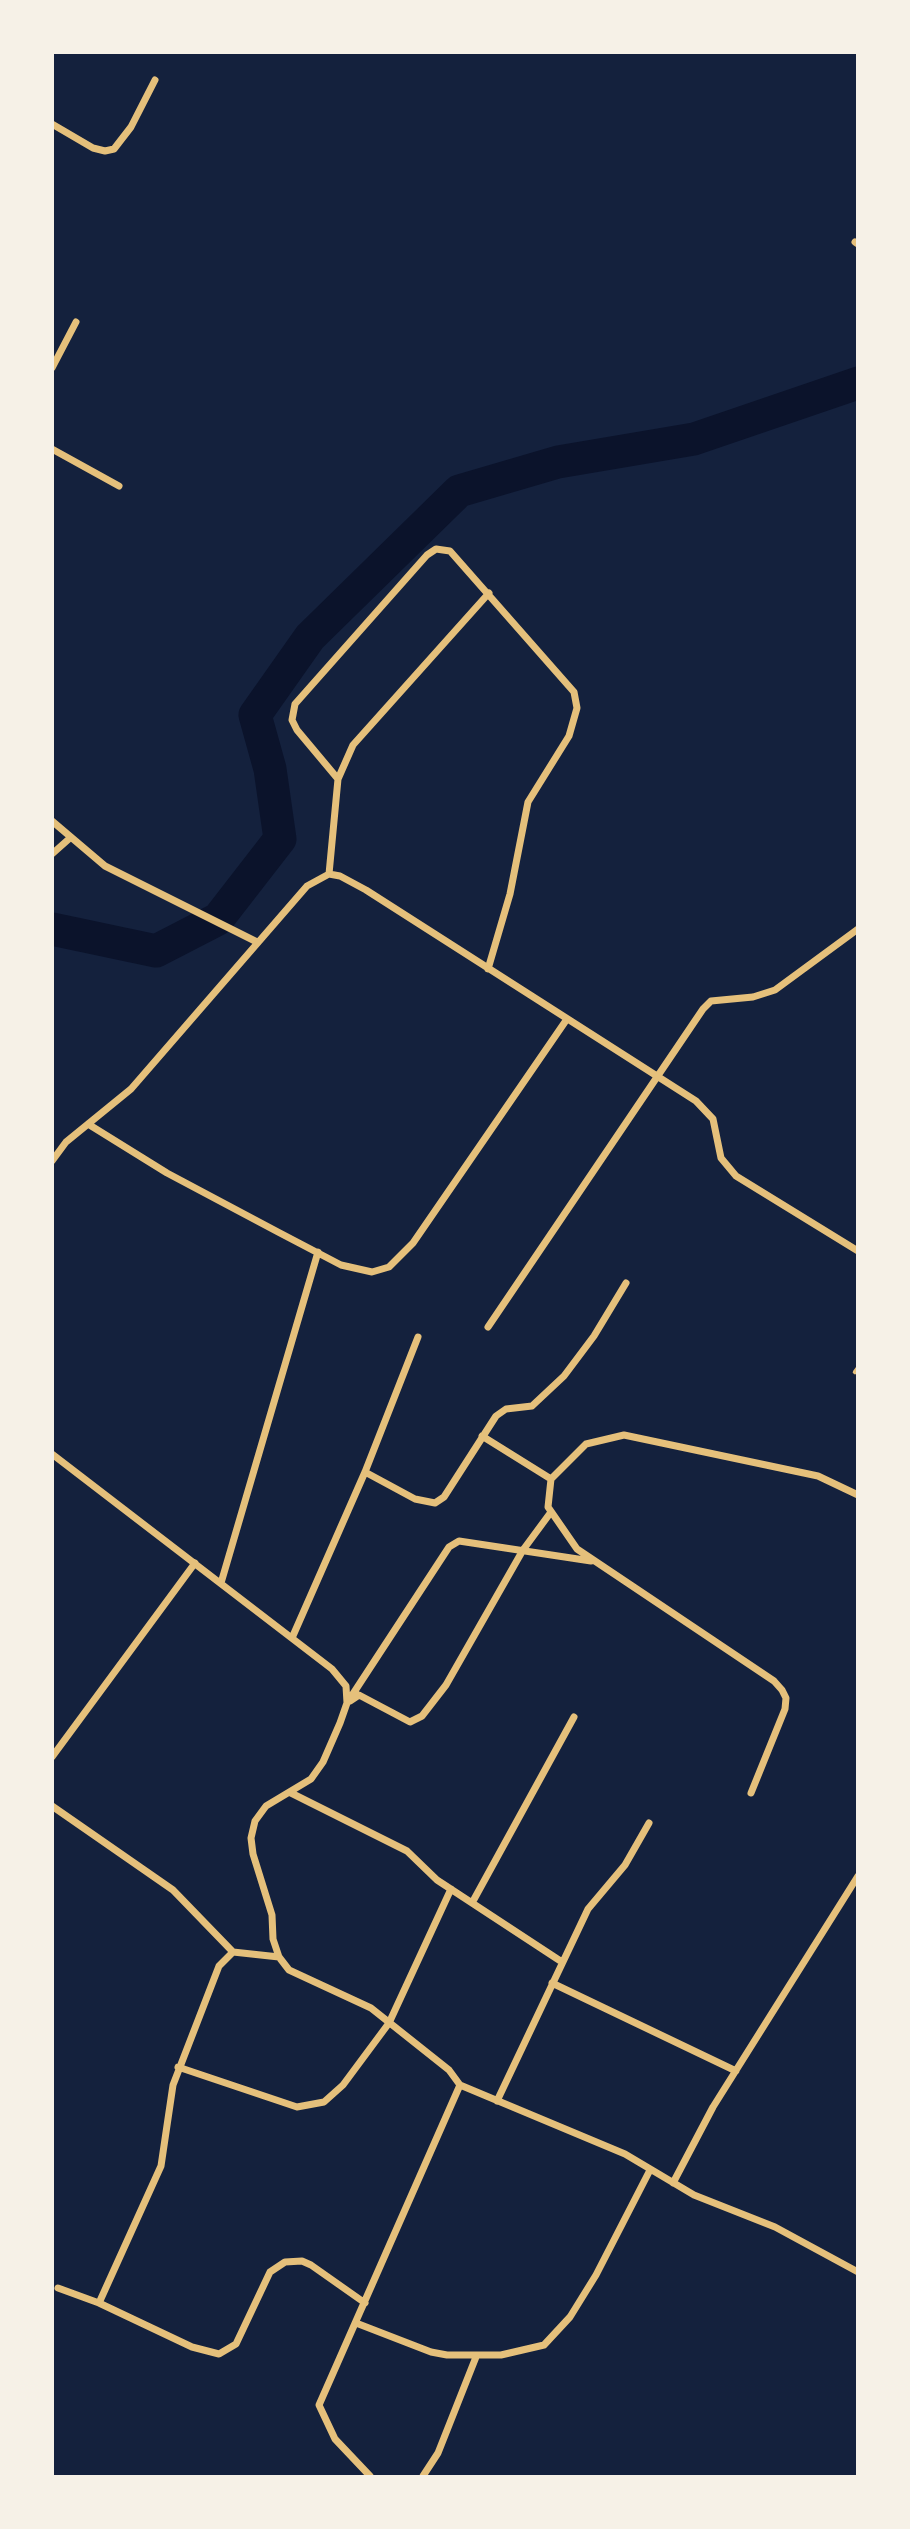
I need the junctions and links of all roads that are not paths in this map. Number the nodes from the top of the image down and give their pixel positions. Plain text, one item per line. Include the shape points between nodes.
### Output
1 (155, 80) dead end
2 (52, 124) edge
3 (76, 322) dead end
4 (52, 368) edge
5 (52, 449) edge
6 (119, 486) dead end
7 (489, 593) junction
8 (338, 779) junction
9 (52, 821) edge
10 (70, 838) junction
11 (52, 854) edge
12 (329, 874) junction
13 (858, 929) edge
14 (257, 942) junction
15 (488, 969) junction
16 (567, 1019) junction
17 (655, 1077) junction
18 (88, 1124) junction
19 (52, 1161) edge
20 (858, 1251) edge
21 (318, 1252) junction
22 (626, 1283) dead end
23 (488, 1327) dead end
24 (418, 1338) dead end
25 (482, 1436) junction
26 (52, 1454) edge
27 (365, 1472) junction
28 (551, 1479) junction
29 (858, 1495) edge
30 (551, 1512) junction
31 (523, 1550) junction
32 (593, 1561) junction
33 (195, 1563) junction
34 (221, 1583) junction
35 (292, 1638) junction
36 (347, 1703) junction
37 (574, 1717) dead end
38 (52, 1757) edge
39 (291, 1793) junction
40 (751, 1793) dead end
41 (52, 1806) edge
42 (649, 1822) dead end
43 (858, 1876) edge
44 (451, 1889) junction
45 (472, 1903) junction
46 (233, 1952) junction
47 (279, 1957) junction
48 (562, 1962) junction
49 (552, 1983) junction
50 (389, 2023) junction
51 (178, 2067) junction
52 (736, 2071) junction
53 (460, 2085) junction
54 (497, 2101) junction
55 (650, 2169) junction
56 (673, 2183) junction
57 (858, 2272) edge
58 (58, 2288) dead end
59 (99, 2303) junction
60 (365, 2303) junction
61 (356, 2323) junction
62 (476, 2357) junction
63 (370, 2476) edge
64 (424, 2476) edge

1 - 2 street via 114,149 93,148
3 - 4 street
5 - 6 street
7 - 8 street via 353,744
7 - 8 street via 456,555 436,549 300,695 292,720
7 - 15 street via 574,692 577,708 569,736 528,802 507,906
8 - 12 street
9 - 10 street
10 - 11 street
10 - 14 street via 105,866
12 - 14 street via 307,886
12 - 15 street via 355,883
13 - 17 street via 775,990 711,1002
14 - 18 street via 131,1089
15 - 16 street
16 - 17 street
16 - 21 street via 402,1258 372,1272 341,1265
17 - 20 street via 707,1110 721,1158 736,1176
17 - 23 street
18 - 19 street
18 - 21 street via 167,1173
21 - 34 street
22 - 25 street via 564,1376 532,1406 506,1409 496,1416
24 - 27 street
25 - 27 street via 444,1497 435,1503 415,1499
25 - 28 street
26 - 33 street
27 - 35 street
28 - 29 street via 586,1444 624,1435 818,1476
28 - 30 street
30 - 31 street
30 - 32 street via 577,1549
31 - 32 street
31 - 36 street via 459,1541 449,1547
31 - 36 street via 446,1685 422,1716 410,1722 359,1695
32 - 40 street via 782,1690 785,1709
33 - 34 street
33 - 38 street
34 - 35 street
35 - 36 street via 332,1669 346,1686
36 - 39 street via 323,1762 311,1779
37 - 45 street
39 - 44 street via 407,1851
39 - 47 street via 266,1806 255,1821 251,1838
41 - 46 street via 173,1890
42 - 48 street via 625,1865 588,1909
43 - 52 street
44 - 45 street
44 - 50 street
45 - 48 street
46 - 47 street
46 - 51 street via 219,1966
47 - 50 street via 289,1970 370,2008
48 - 49 street
49 - 52 street
49 - 54 street
50 - 51 street via 343,2085 312,2107 283,2104
50 - 53 street via 449,2070
51 - 59 street via 161,2166
52 - 56 street
53 - 54 street
53 - 60 street
54 - 55 street via 625,2154
55 - 56 street
55 - 62 street via 596,2275 553,2338 535,2349
56 - 57 street via 775,2227
58 - 59 street
59 - 60 street via 192,2347 219,2354 236,2344 270,2272 285,2262 312,2265
60 - 61 street
61 - 62 street via 431,2352
61 - 63 street via 319,2405 335,2440
62 - 64 street via 438,2453

